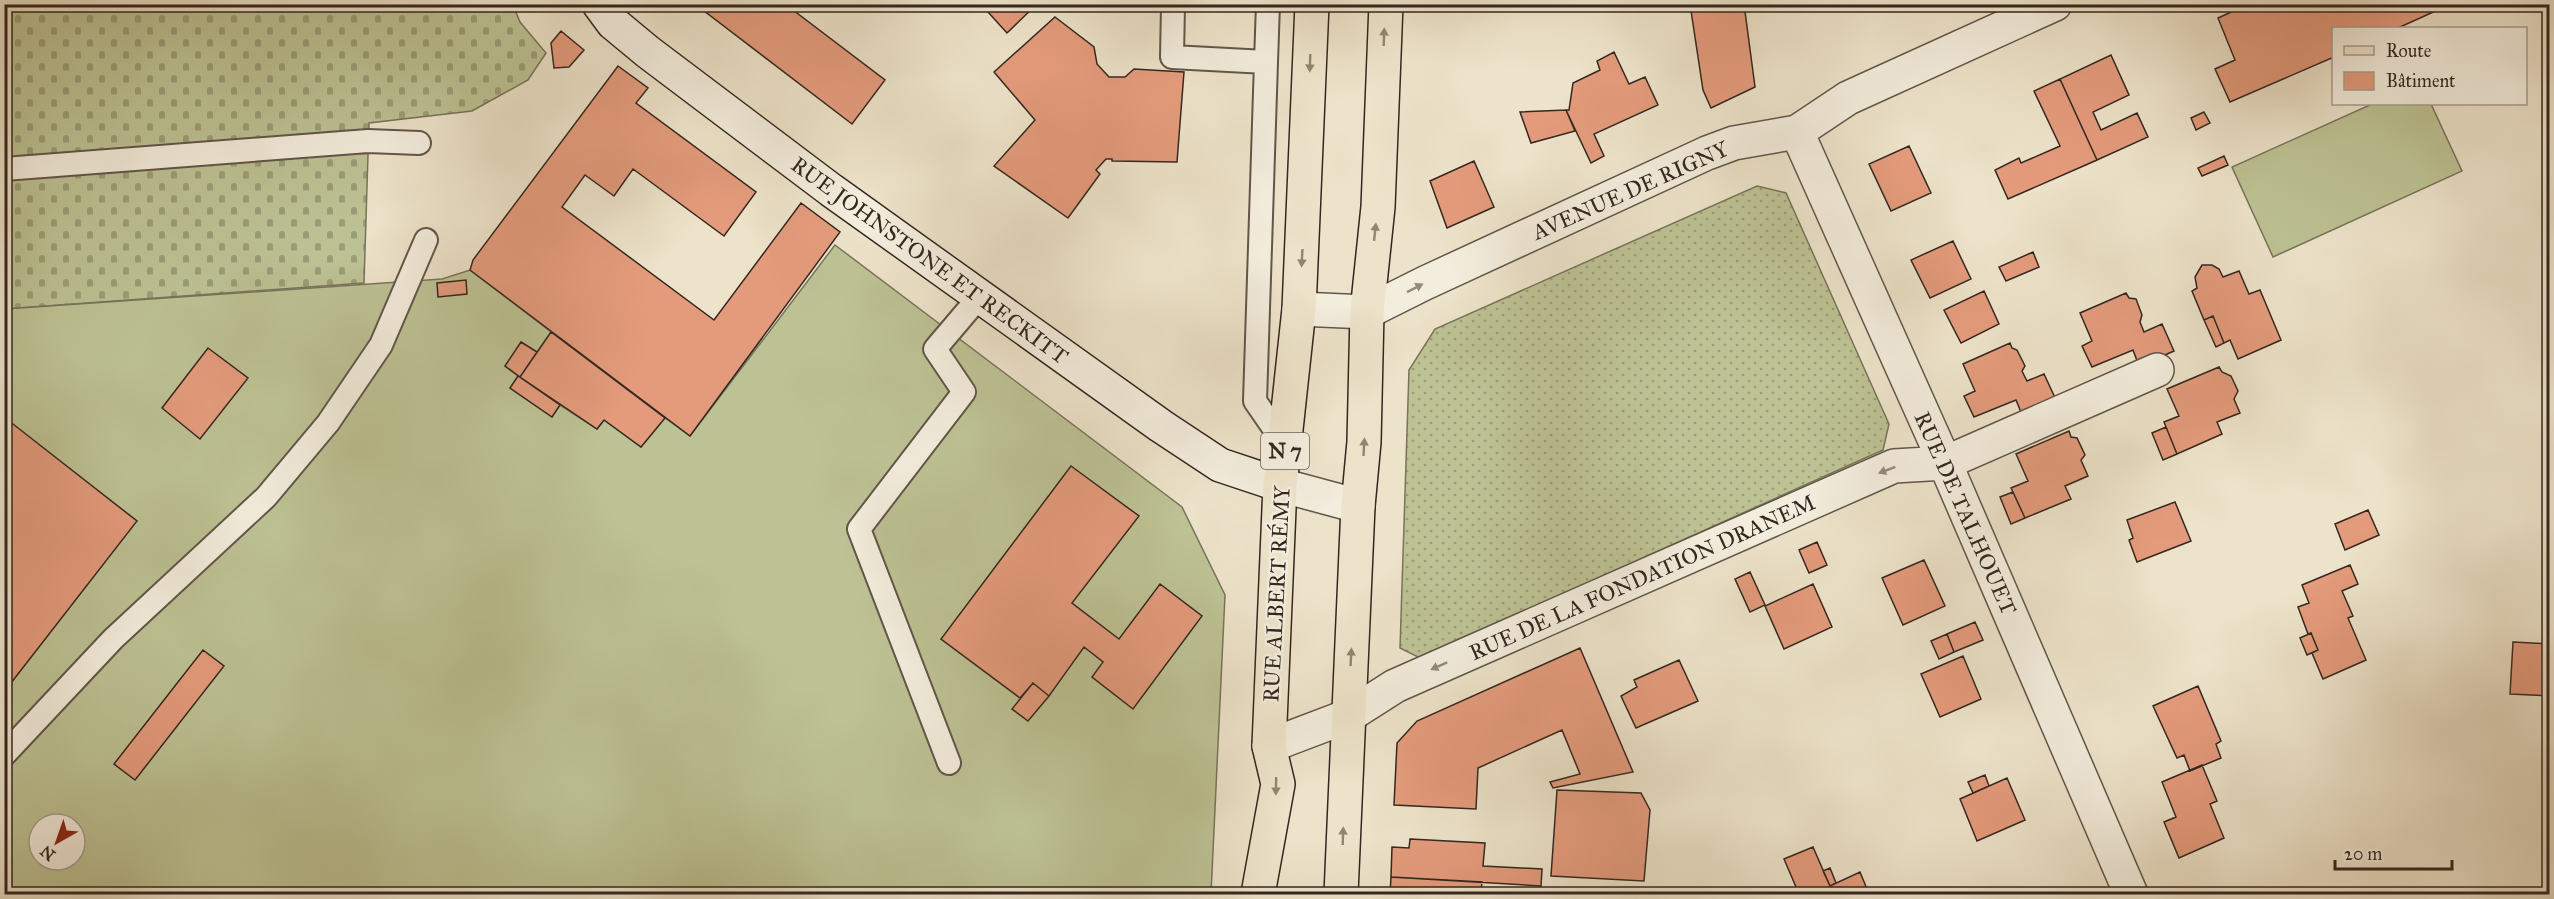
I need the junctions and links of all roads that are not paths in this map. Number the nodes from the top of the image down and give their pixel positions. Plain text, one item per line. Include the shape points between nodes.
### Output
1 (599, 4) edge
2 (1173, 4) edge
3 (1268, 4) edge
4 (1312, 4) edge
5 (1386, 4) edge
6 (2055, 4) edge
7 (1266, 62) junction
8 (1797, 132) junction
9 (419, 143) dead end
10 (4, 169) edge
11 (426, 240) dead end
12 (980, 296) junction
13 (1299, 309) junction
14 (1367, 312) junction
15 (2157, 370) dead end
16 (1286, 446) junction
17 (1945, 463) junction
18 (1280, 485) junction
19 (1358, 506) junction
20 (1348, 716) junction
21 (1269, 746) junction
22 (4, 755) edge
23 (949, 763) dead end
24 (1258, 894) edge
25 (1341, 894) edge
26 (2131, 894) edge

1 - 12 street, RUE JOHNSTONE ET RECKITT via 613,23 648,52
2 - 7 lane via 1172,57
3 - 7 lane
4 -> 13 main road, RUE ALBERT RÉMY / N 7
14 -> 5 main road via 1378,207
6 - 8 street, AVENUE DE RIGNY via 1848,98
7 - 16 lane via 1255,401
14 -> 8 street, AVENUE DE RIGNY via 1707,153 1734,143
8 - 17 street, RUE DE TALHOUET
9 - 10 lane via 368,141
11 - 22 lane via 381,345 328,423 266,496 113,639
12 - 18 street, RUE JOHNSTONE ET RECKITT via 1220,465
12 - 23 lane via 935,349 964,392 859,529
13 - 14 street, AVENUE DE RIGNY
13 - 16 main road, RUE ALBERT RÉMY / N 7
19 -> 14 main road via 1364,442
15 - 17 street
16 - 18 main road, RUE ALBERT RÉMY / N 7
17 -> 20 street, RUE DE LA FONDATION DRANEM via 1894,466 1395,686
17 - 26 street, RUE DE TALHOUET
18 - 19 street, RUE JOHNSTONE ET RECKITT
18 - 21 main road, RUE ALBERT RÉMY / N 7
20 -> 19 main road
20 - 21 street, RUE DE LA FONDATION DRANEM
25 -> 20 main road
21 -> 24 main road, RUE ALBERT RÉMY / N 7 via 1278,784

